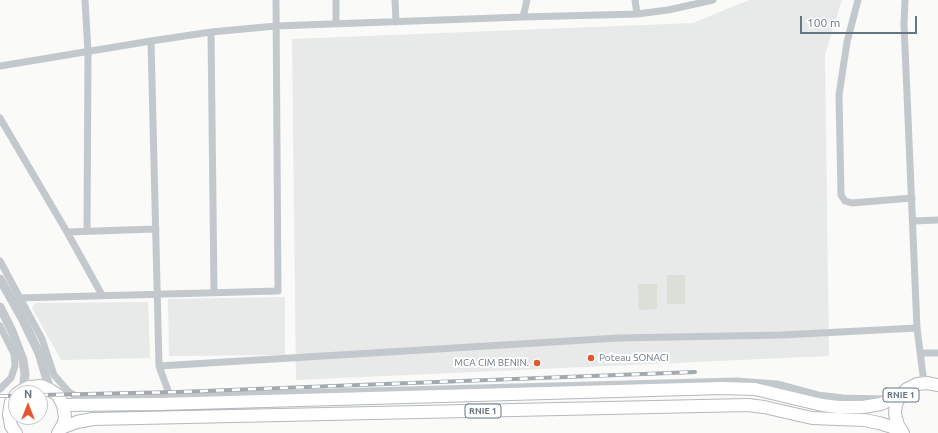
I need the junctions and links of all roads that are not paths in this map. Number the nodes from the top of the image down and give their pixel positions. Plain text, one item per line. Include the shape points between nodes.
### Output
1 (85, 0) edge
2 (276, 0) edge
3 (336, 0) edge
4 (395, 0) edge
5 (527, 0) edge
6 (635, 0) edge
7 (712, 0) edge
8 (858, 0) edge
9 (905, 0) edge
10 (638, 14) junction
11 (523, 17) junction
12 (396, 22) junction
13 (336, 24) junction
14 (276, 26) junction
15 (212, 32) junction
16 (151, 41) junction
17 (88, 52) junction
18 (0, 66) edge
19 (0, 118) edge
20 (912, 198) junction
21 (938, 220) edge
22 (913, 221) junction
23 (156, 229) junction
24 (88, 230) junction
25 (67, 232) junction
26 (0, 261) edge
27 (0, 279) edge
28 (214, 292) junction
29 (158, 294) junction
30 (102, 295) junction
31 (16, 298) junction
32 (0, 307) edge
33 (0, 326) edge
34 (917, 328) junction
35 (938, 353) edge
36 (921, 354) junction
37 (159, 366) junction
38 (0, 378) edge
39 (11, 378) junction
40 (924, 383) junction
41 (20, 385) edge
42 (938, 385) edge
43 (0, 388) edge
44 (50, 390) joint
45 (170, 396) junction
46 (896, 397) junction
47 (63, 405) junction
48 (0, 426) edge
49 (59, 431) edge
50 (15, 432) edge
51 (902, 433) edge

1 - 17 street
2 - 14 street
3 - 13 street
4 - 12 street
5 - 11 street
6 - 10 street
7 - 10 street
8 - 20 street via 847,42 839,94 841,195 845,201 852,204
9 - 20 street
10 - 11 street
11 - 12 street
12 - 13 street
13 - 14 street
14 - 15 street
14 - 28 street via 278,291
15 - 16 street
15 - 28 street
16 - 17 street
16 - 23 street
17 - 18 street
17 - 24 street
19 - 25 street
20 - 22 street
21 - 22 street
22 - 34 street
23 - 24 street
23 - 29 street
24 - 25 street
25 - 30 street
26 - 31 street
27 - 31 street
28 - 29 street
29 - 30 street
29 - 37 street
30 - 31 street
31 - 44 street via 39,353
31 - 45 street via 42,339 54,375 69,392 77,397
32 - 41 street via 23,360 25,374
33 - 39 street via 14,354
34 - 36 street
34 - 37 street via 782,335 618,338
35 - 36 street
36 - 40 street
37 - 45 street
38 - 39 street
39 - 43 street
40 - 42 highway, RNIE 1
40 - 46 highway, RNIE 1 via 912,386
44 - 47 highway via 58,395
45 - 46 street via 737,381 777,384 818,395 843,398
46 - 47 highway, RNIE 1 via 881,404 839,407 755,390 722,388
46 - 51 highway, RNIE 1 via 895,414
47 - 49 highway, RNIE 1 via 65,417
48 - 50 highway
49 - 51 highway, RNIE 1 via 77,422 93,419 748,405 812,418 864,420 892,427

